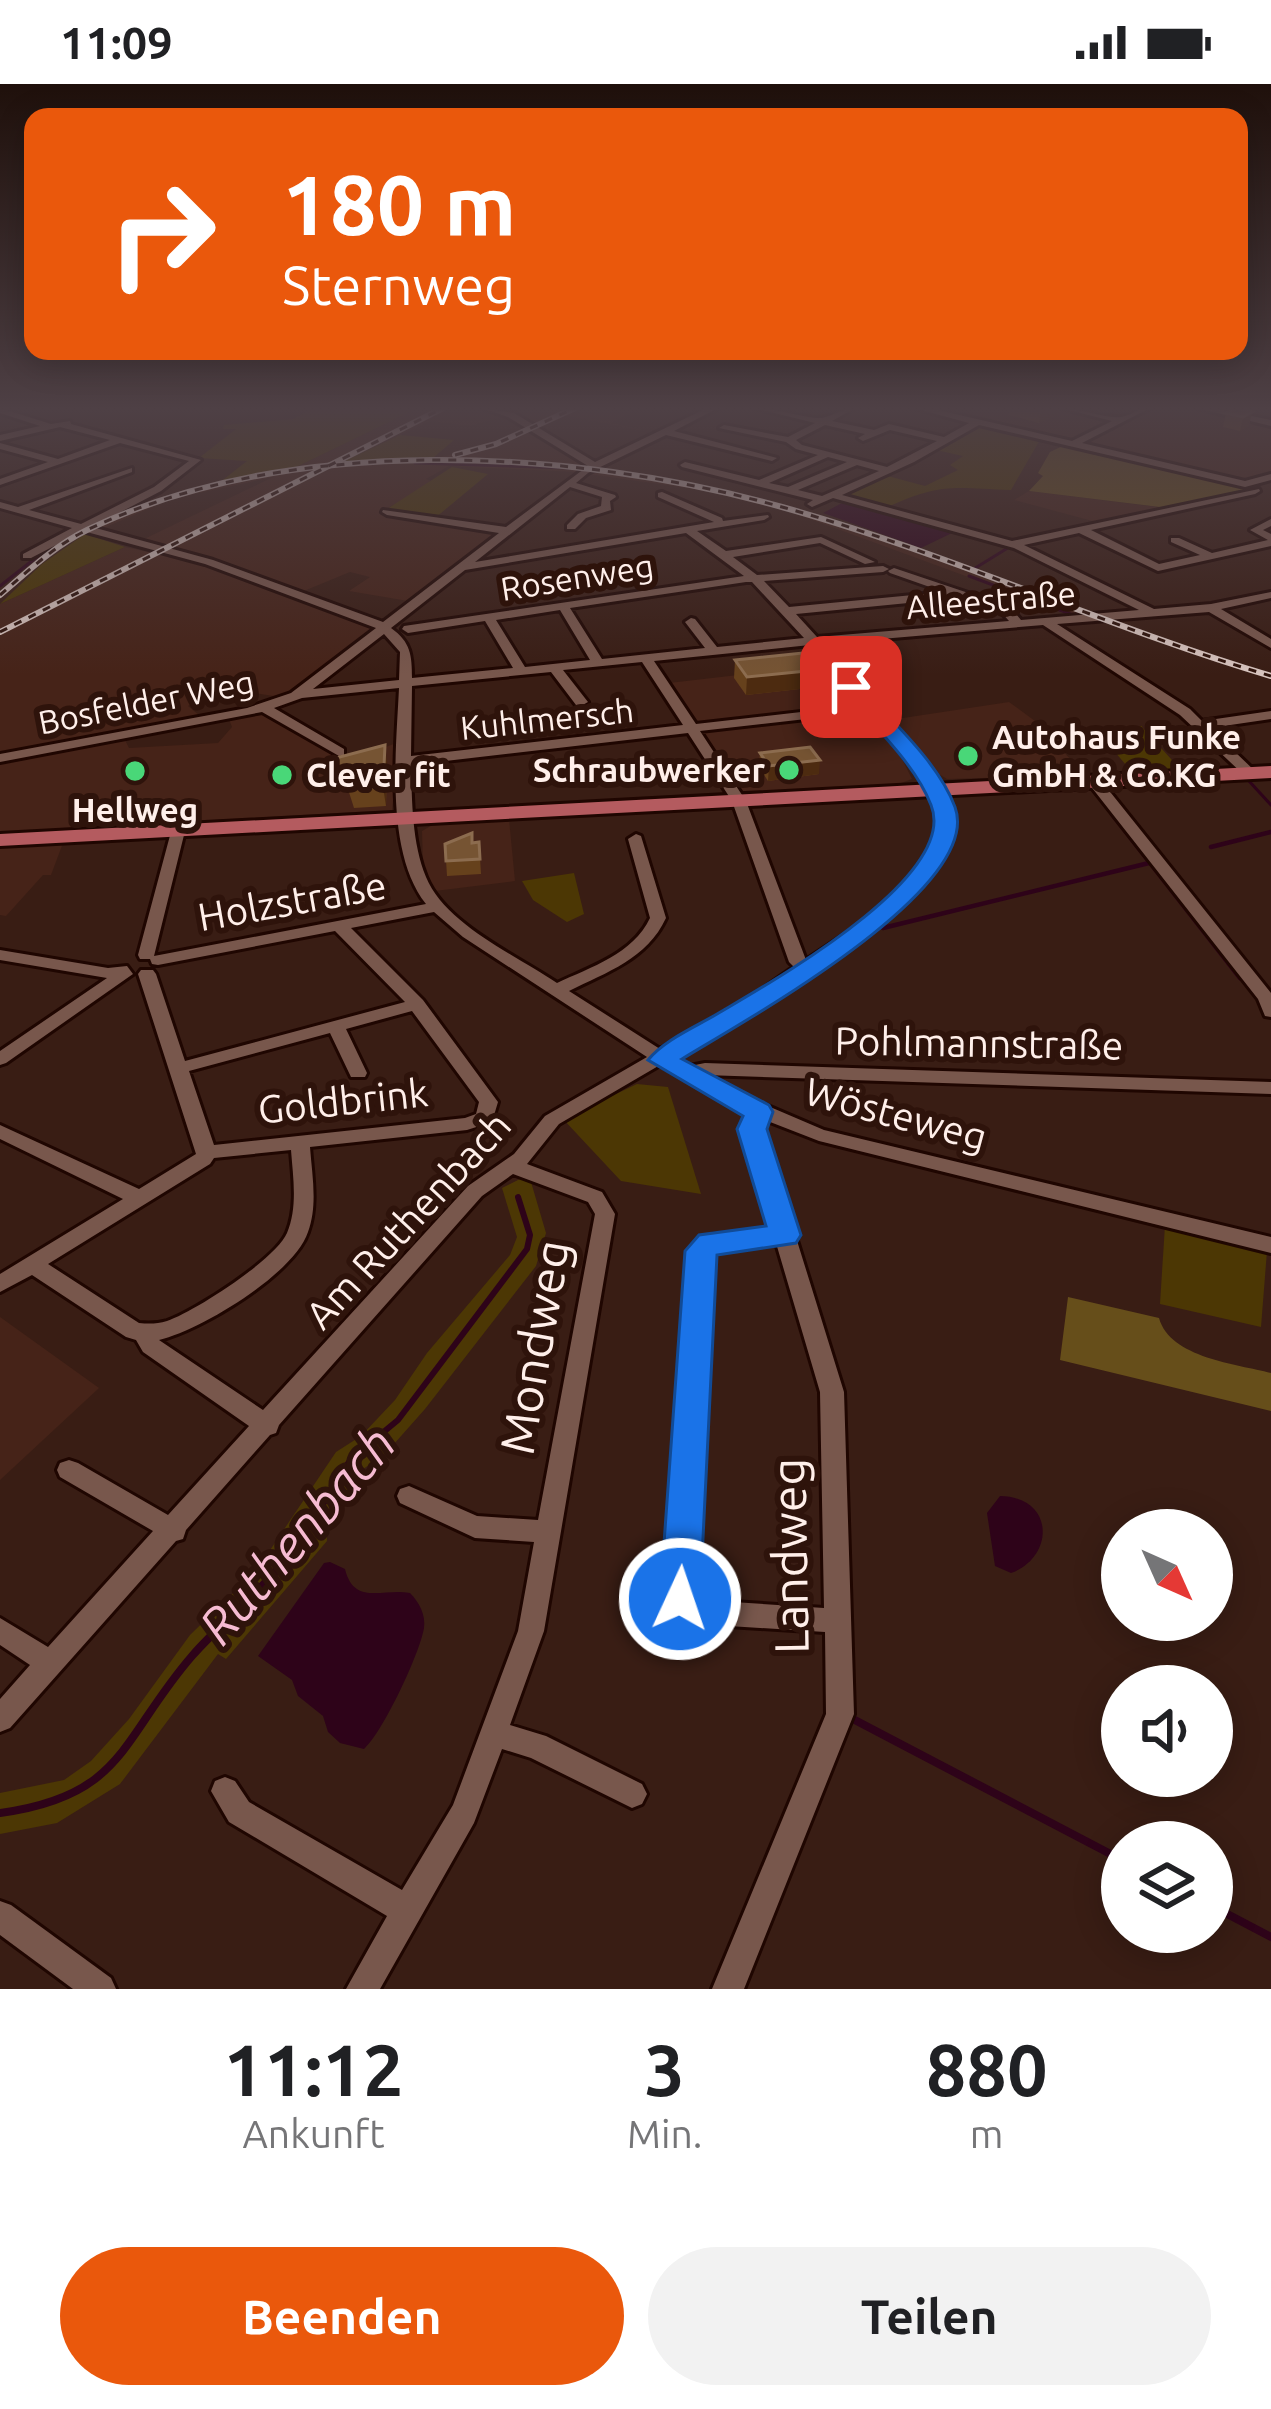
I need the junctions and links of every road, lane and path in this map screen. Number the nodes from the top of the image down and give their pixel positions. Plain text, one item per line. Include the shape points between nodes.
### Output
1 (54, 497) edge
2 (147, 497) edge
3 (554, 497) edge
4 (611, 497) edge
5 (666, 497) edge
6 (815, 497) edge
7 (827, 497) edge
8 (1218, 497) edge
9 (822, 499) junction
10 (0, 505) edge
11 (18, 510) junction
12 (387, 512) dead end
13 (0, 516) edge
14 (764, 517) dead end
15 (1271, 522) edge
16 (722, 523) junction
17 (571, 526) dead end
18 (75, 527) junction
19 (686, 528) junction
20 (1080, 529) junction
21 (510, 531) junction
22 (1175, 540) dead end
23 (1271, 540) edge
24 (1014, 544) junction
25 (723, 555) junction
26 (27, 556) dead end
27 (1212, 557) junction
28 (868, 562) dead end
29 (466, 567) junction
30 (754, 578) junction
31 (960, 594) junction
32 (1271, 595) edge
33 (563, 606) junction
34 (1211, 608) junction
35 (786, 611) junction
36 (1153, 613) junction
37 (488, 617) junction
38 (691, 622) dead end
39 (1047, 622) junction
40 (1019, 625) junction
41 (386, 629) junction
42 (408, 629) dead end
43 (1271, 644) edge
44 (819, 647) junction
45 (715, 652) junction
46 (646, 658) junction
47 (599, 664) junction
48 (555, 668) junction
49 (521, 672) junction
50 (405, 685) junction
51 (300, 694) junction
52 (581, 702) dead end
53 (265, 707) junction
54 (868, 709) junction
55 (1271, 716) edge
56 (1200, 725) junction
57 (692, 730) junction
58 (339, 752) edge
59 (0, 758) edge
60 (407, 761) junction
61 (1260, 773) edge
62 (1094, 781) junction
63 (934, 789) junction
64 (739, 801) junction
65 (408, 818) junction
66 (177, 831) junction
67 (637, 839) dead end
68 (0, 840) edge
69 (437, 907) junction
70 (338, 925) junction
71 (4, 961) edge
72 (150, 963) junction
73 (808, 968) junction
74 (122, 972) junction
75 (556, 990) junction
76 (1269, 1003) edge
77 (417, 1004) junction
78 (337, 1029) junction
79 (0, 1059) edge
80 (662, 1060) junction
81 (180, 1068) junction
82 (358, 1073) dead end
83 (686, 1073) junction
84 (1271, 1088) edge
85 (759, 1112) junction
86 (0, 1131) edge
87 (300, 1142) junction
88 (207, 1152) junction
89 (512, 1166) junction
90 (142, 1199) junction
91 (785, 1235) junction
92 (1271, 1245) edge
93 (33, 1264) junction
94 (0, 1284) edge
95 (145, 1335) junction
96 (268, 1426) junction
97 (69, 1470) dead end
98 (409, 1496) dead end
99 (173, 1531) junction
100 (548, 1532) junction
101 (836, 1622) junction
102 (0, 1630) edge
103 (51, 1664) junction
104 (0, 1719) edge
105 (492, 1733) junction
106 (225, 1791) dead end
107 (632, 1794) dead end
108 (407, 1910) junction
109 (0, 1916) edge
110 (100, 1989) edge
111 (362, 1989) edge
112 (728, 1989) edge

1 - 11 street
2 - 18 street
3 - 21 street, Bosfelder Weg
4 - 17 street via 607,508
5 - 16 street
6 - 9 street
7 - 9 street
8 - 20 street
9 - 24 street
10 - 11 street
11 - 13 street
11 - 18 street
12 - 21 street
14 - 16 street
15 - 23 street via 1255,532
16 - 19 street
18 - 26 street
18 - 41 street via 209,562
19 - 25 street
19 - 29 street
20 - 24 street
20 - 27 street via 1158,568
21 - 29 street, Bosfelder Weg
22 - 27 street
23 - 27 street
24 - 36 street
25 - 28 street via 820,540
25 - 30 street
29 - 41 street, Bosfelder Weg
30 - 31 street, Rosenweg via 889,570
30 - 33 street, Rosenweg
30 - 35 street
31 - 35 street
31 - 40 street via 1006,610
32 - 34 street, Alleestraße
33 - 37 street, Rosenweg
33 - 47 street
34 - 36 street, Alleestraße
34 - 43 street
35 - 44 street
36 - 39 street, Alleestraße
37 - 42 street, Rosenweg
37 - 49 street
38 - 45 street
39 - 40 street, Alleestraße
39 - 56 street
40 - 44 street, Alleestraße
41 - 50 street, Wösteweg via 406,652
41 - 51 street, Bosfelder Weg
44 - 45 street
44 - 54 street
45 - 46 street
46 - 47 street
46 - 57 street
47 - 48 street
48 - 49 street
48 - 52 street
49 - 50 street
50 - 51 street
50 - 60 street, Wösteweg
51 - 53 street, Bosfelder Weg
53 - 58 street
53 - 59 street, Bosfelder Weg
54 - 57 street, Kuhlmersch
54 - 63 street
55 - 56 street
56 - 61 street
57 - 60 street, Kuhlmersch
57 - 64 street
60 - 65 street, Wösteweg
61 - 62 main road
62 - 63 main road
62 - 76 street
63 - 64 main road
63 - 73 street, Am Ruthenbach via 948,820 932,866 892,908
64 - 65 main road
64 - 73 street via 796,962
65 - 66 main road
65 - 69 street, Wösteweg via 413,864
66 - 68 main road
66 - 72 street
67 - 75 street via 655,930
69 - 70 street, Holzstraße
69 - 75 street, Wösteweg
70 - 72 street, Holzstraße
70 - 77 street
71 - 74 street
72 - 74 street, Holzstraße
72 - 81 street
73 - 80 street, Am Ruthenbach
74 - 79 street
75 - 80 street, Wösteweg
77 - 78 street
77 - 87 street, Goldbrink via 489,1102 484,1118
78 - 81 street
78 - 82 street
80 - 83 street, Wösteweg
80 - 89 street, Am Ruthenbach via 552,1120
81 - 88 street
83 - 84 street, Pohlmannstraße
83 - 85 street, Wösteweg
85 - 91 street, Landweg via 752,1129
85 - 92 street, Wösteweg via 819,1135
86 - 90 street
87 - 88 street, Goldbrink
87 - 95 street via 300,1236 197,1315
88 - 90 street
89 - 96 street, Am Ruthenbach via 462,1204
89 - 100 street, Mondweg via 595,1196 605,1214
90 - 93 street
91 - 101 street, Landweg via 832,1392
91 - 101 street via 701,1251 680,1599 697,1612
93 - 94 street
93 - 95 street
95 - 96 street
96 - 99 street, Am Ruthenbach
97 - 99 street
98 - 100 street via 476,1527
99 - 103 street, Am Ruthenbach
100 - 105 street, Mondweg via 531,1630
101 - 112 street, Landweg via 840,1714
102 - 103 street
103 - 104 street, Am Ruthenbach
105 - 107 street
105 - 108 street, Mondweg via 464,1813
106 - 108 street via 254,1822
108 - 111 street, Mondweg
109 - 110 street

